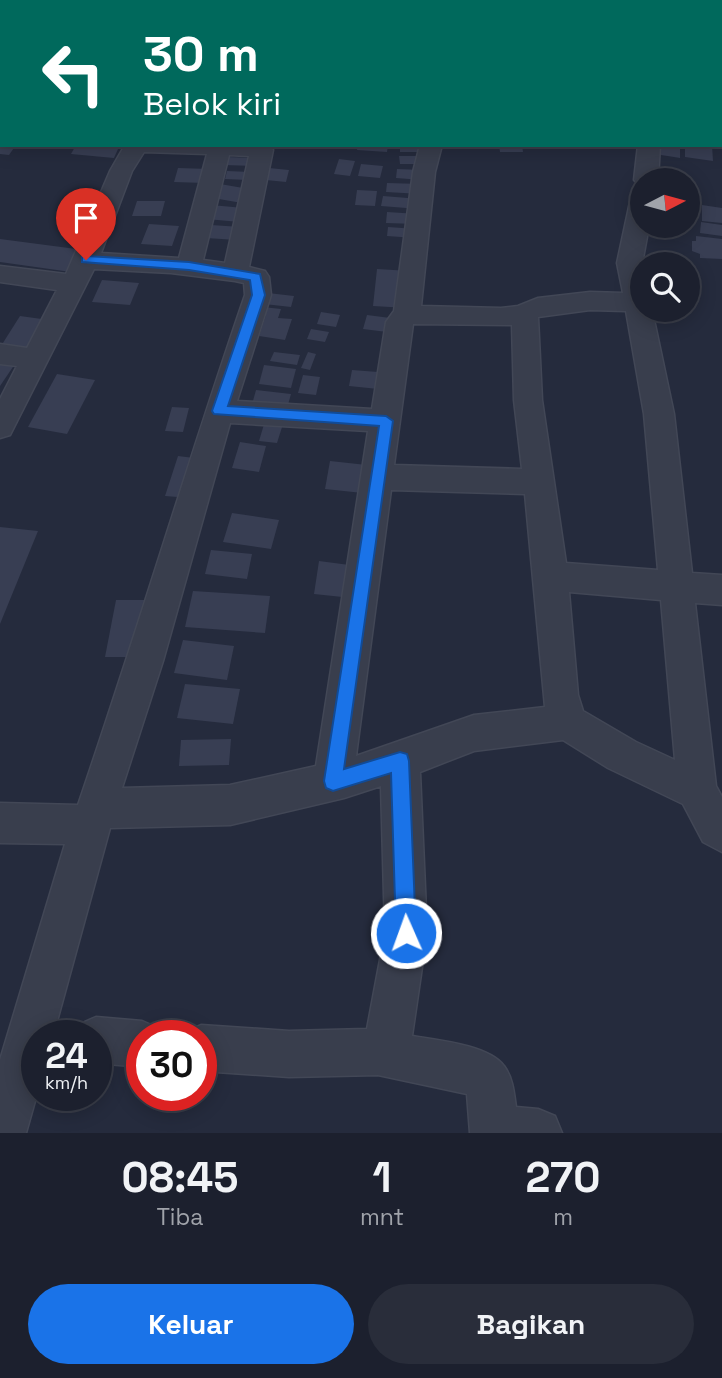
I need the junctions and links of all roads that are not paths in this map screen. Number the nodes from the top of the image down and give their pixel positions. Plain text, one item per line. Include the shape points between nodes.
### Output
1 (135, 147) edge
2 (164, 147) edge
3 (430, 147) edge
4 (649, 147) edge
5 (219, 151) junction
6 (647, 168) edge
7 (189, 266) junction
8 (80, 272) junction
9 (235, 273) junction
10 (0, 274) edge
11 (630, 302) edge
12 (407, 315) junction
13 (525, 315) junction
14 (642, 322) edge
15 (0, 354) edge
16 (35, 359) junction
17 (4, 410) edge
18 (219, 411) junction
19 (386, 421) junction
20 (378, 477) junction
21 (537, 482) junction
22 (551, 576) junction
23 (677, 586) junction
24 (722, 590) edge
25 (567, 722) junction
26 (400, 761) junction
27 (333, 781) junction
28 (697, 790) junction
29 (93, 817) junction
30 (0, 824) edge
31 (722, 832) edge
32 (37, 1020) edge
33 (217, 1049) edge
34 (386, 1054) junction
35 (21, 1074) edge
36 (509, 1132) edge
37 (2, 1133) edge

1 - 8 street
2 - 5 street
3 - 12 street
4 - 6 street
5 - 7 street
5 - 9 street via 262,150
7 - 8 street
7 - 9 street
8 - 10 street
8 - 16 street
9 - 18 street via 256,277 258,295
11 - 13 street via 538,307
12 - 13 street
12 - 19 street via 399,322
13 - 21 street
14 - 23 street via 659,414
15 - 16 street
16 - 17 street
18 - 19 street
18 - 29 street
19 - 20 street
20 - 21 street
20 - 27 street
21 - 22 street
22 - 23 street
22 - 25 street via 560,695
23 - 24 street
23 - 28 street
25 - 26 street via 474,733
25 - 28 street via 622,755
26 - 27 street
26 - 34 street via 406,933
27 - 29 street via 230,805
28 - 31 street
29 - 30 street
29 - 32 street
33 - 34 street
34 - 36 street via 482,1075
35 - 37 street

